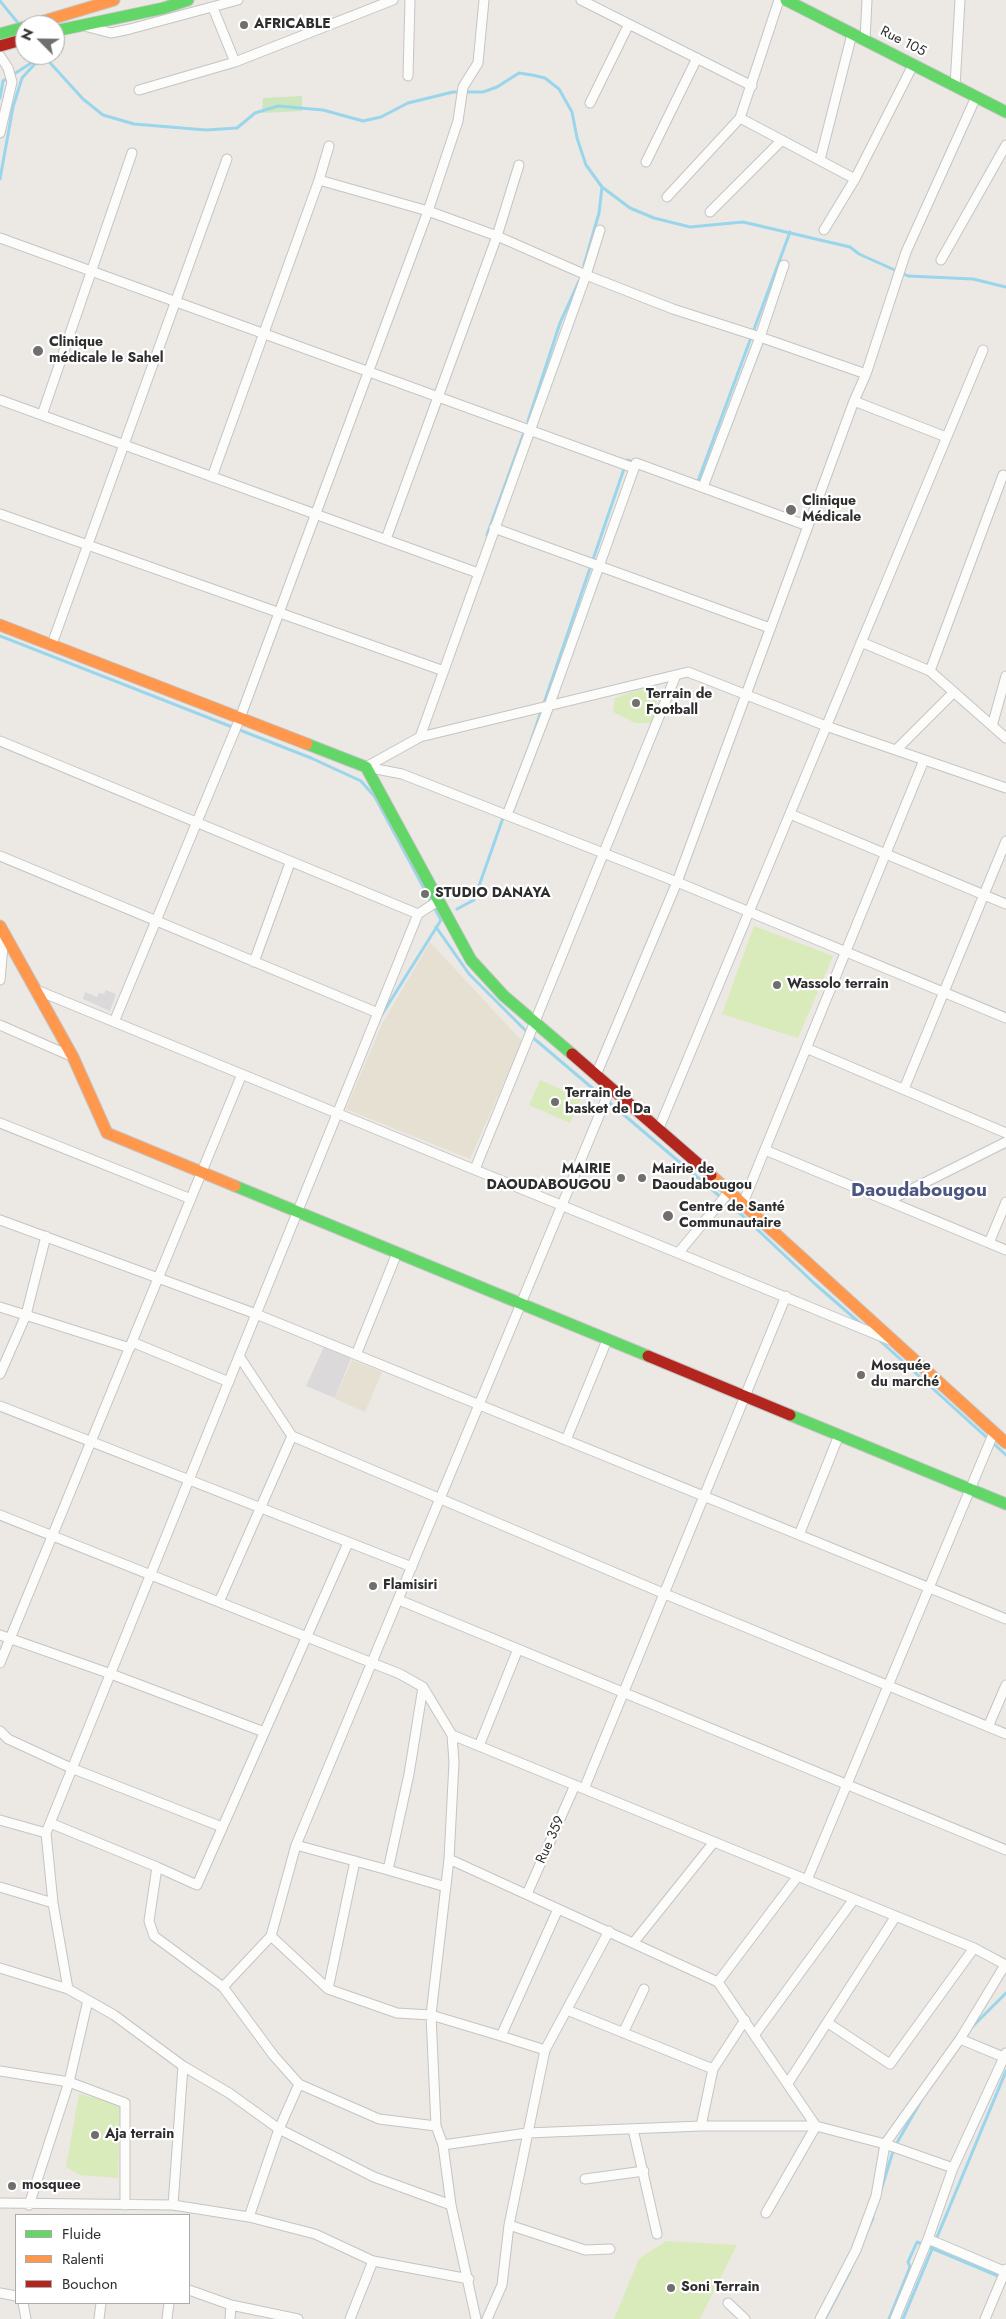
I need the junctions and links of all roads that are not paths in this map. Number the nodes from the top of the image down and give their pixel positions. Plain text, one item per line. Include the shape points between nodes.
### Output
1 (114, 0) edge
2 (188, 0) edge
3 (238, 0) edge
4 (393, 0) edge
5 (410, 0) edge
6 (484, 0) edge
7 (581, 0) edge
8 (779, 0) edge
9 (786, 0) edge
10 (868, 0) edge
11 (960, 0) edge
12 (212, 8) junction
13 (61, 15) edge
14 (629, 24) junction
15 (79, 26) junction
16 (65, 29) edge
17 (15, 30) edge
18 (0, 34) edge
19 (852, 34) junction
20 (865, 40) junction
21 (15, 43) edge
22 (2, 49) edge
23 (697, 58) junction
24 (235, 62) junction
25 (913, 65) junction
26 (408, 76) dead end
27 (752, 86) junction
28 (955, 86) junction
29 (139, 90) dead end
30 (976, 97) junction
31 (590, 103) dead end
32 (1006, 112) edge
33 (740, 118) junction
34 (0, 133) edge
35 (782, 140) junction
36 (1006, 145) edge
37 (329, 146) dead end
38 (132, 153) dead end
39 (227, 159) dead end
40 (820, 160) junction
41 (646, 162) dead end
42 (519, 166) dead end
43 (855, 179) junction
44 (319, 180) junction
45 (667, 196) dead end
46 (428, 211) junction
47 (710, 212) dead end
48 (600, 230) dead end
49 (824, 230) dead end
50 (497, 236) junction
51 (0, 238) edge
52 (941, 260) dead end
53 (784, 265) dead end
54 (92, 271) junction
55 (586, 275) junction
56 (176, 302) junction
57 (263, 333) junction
58 (760, 336) junction
59 (982, 350) dead end
60 (367, 371) junction
61 (866, 374) junction
62 (436, 396) junction
63 (0, 400) edge
64 (854, 401) junction
65 (42, 415) junction
66 (529, 430) junction
67 (946, 437) junction
68 (125, 445) junction
69 (634, 468) junction
70 (1003, 475) dead end
71 (212, 477) junction
72 (703, 488) junction
73 (0, 514) edge
74 (315, 514) junction
75 (808, 526) junction
76 (494, 528) junction
77 (386, 539) junction
78 (89, 545) junction
79 (598, 566) junction
80 (478, 573) junction
81 (279, 613) junction
82 (0, 625) edge
83 (770, 628) junction
84 (861, 642) junction
85 (52, 644) junction
86 (444, 671) junction
87 (930, 671) junction
88 (676, 676) junction
89 (1006, 676) edge
90 (954, 692) junction
91 (746, 695) junction
92 (549, 706) junction
93 (240, 718) junction
94 (826, 726) junction
95 (992, 726) junction
96 (420, 737) junction
97 (1006, 738) edge
98 (0, 741) edge
99 (896, 750) junction
100 (924, 760) junction
101 (366, 767) junction
102 (1006, 788) edge
103 (790, 814) junction
104 (507, 815) junction
105 (196, 823) junction
106 (1006, 841) edge
107 (604, 853) junction
108 (886, 854) junction
109 (0, 856) edge
110 (290, 863) junction
111 (677, 882) junction
112 (984, 895) junction
113 (438, 901) junction
114 (1006, 904) edge
115 (749, 912) junction
116 (418, 914) junction
117 (156, 920) junction
118 (1, 931) edge
119 (846, 952) junction
120 (254, 962) junction
121 (0, 980) edge
122 (34, 989) junction
123 (944, 992) junction
124 (378, 1013) junction
125 (1006, 1018) edge
126 (114, 1022) junction
127 (534, 1023) junction
128 (0, 1025) edge
129 (806, 1048) junction
130 (73, 1057) junction
131 (242, 1074) junction
132 (596, 1075) junction
133 (611, 1088) junction
134 (904, 1089) junction
135 (338, 1113) junction
136 (0, 1123) edge
137 (658, 1128) junction
138 (1006, 1132) edge
139 (1006, 1142) edge
140 (765, 1150) junction
141 (475, 1169) junction
142 (202, 1172) junction
143 (729, 1192) junction
144 (191, 1199) junction
145 (888, 1201) junction
146 (1006, 1202) edge
147 (743, 1203) junction
148 (563, 1205) junction
149 (298, 1212) junction
150 (0, 1220) edge
151 (46, 1236) junction
152 (989, 1242) junction
153 (1006, 1250) edge
154 (679, 1252) junction
155 (397, 1253) junction
156 (158, 1278) junction
157 (786, 1296) junction
158 (522, 1304) junction
159 (0, 1307) edge
160 (256, 1314) junction
161 (26, 1315) junction
162 (607, 1340) junction
163 (898, 1343) junction
164 (131, 1345) junction
165 (356, 1355) junction
166 (239, 1356) junction
167 (0, 1374) edge
168 (229, 1382) junction
169 (745, 1397) junction
170 (480, 1405) junction
171 (0, 1406) edge
172 (994, 1432) junction
173 (839, 1435) junction
174 (292, 1436) junction
175 (566, 1440) junction
176 (91, 1442) junction
177 (1006, 1443) edge
178 (189, 1481) junction
179 (971, 1490) junction
180 (704, 1497) junction
181 (440, 1500) junction
182 (1006, 1504) edge
183 (260, 1508) junction
184 (0, 1515) edge
185 (799, 1535) junction
186 (52, 1536) junction
187 (348, 1543) junction
188 (412, 1567) junction
189 (151, 1575) junction
190 (930, 1588) junction
191 (665, 1594) junction
192 (399, 1600) junction
193 (219, 1602) junction
194 (1006, 1619) edge
195 (0, 1636) edge
196 (306, 1637) junction
197 (10, 1639) junction
198 (518, 1649) junction
199 (0, 1663) edge
200 (372, 1663) junction
201 (111, 1674) junction
202 (1006, 1685) edge
203 (889, 1686) junction
204 (423, 1687) junction
205 (624, 1693) junction
206 (988, 1727) junction
207 (0, 1731) edge
208 (264, 1732) junction
209 (1006, 1734) edge
210 (452, 1735) junction
211 (479, 1746) junction
212 (71, 1768) junction
213 (575, 1785) junction
214 (848, 1785) junction
215 (584, 1789) junction
216 (0, 1820) edge
217 (50, 1823) junction
218 (222, 1827) junction
219 (46, 1832) junction
220 (714, 1842) junction
221 (296, 1845) junction
222 (1006, 1850) edge
223 (450, 1859) junction
224 (355, 1861) junction
225 (157, 1867) junction
226 (388, 1870) junction
227 (798, 1876) junction
228 (807, 1880) junction
229 (446, 1887) junction
230 (0, 1888) edge
231 (527, 1894) junction
232 (854, 1899) junction
233 (53, 1903) junction
234 (558, 1909) junction
235 (896, 1916) junction
236 (609, 1931) junction
237 (271, 1936) junction
238 (634, 1942) junction
239 (974, 1948) junction
240 (1005, 1965) edge
241 (0, 1968) edge
242 (718, 1982) junction
243 (223, 1987) junction
244 (328, 1989) junction
245 (644, 1989) dead end
246 (68, 1990) junction
247 (88, 2000) junction
248 (566, 2010) junction
249 (431, 2014) junction
250 (745, 2020) junction
251 (828, 2023) junction
252 (623, 2033) junction
253 (755, 2034) junction
254 (501, 2036) junction
255 (960, 2039) junction
256 (545, 2050) junction
257 (1005, 2056) edge
258 (183, 2066) junction
259 (713, 2069) junction
260 (0, 2071) edge
261 (69, 2082) junction
262 (788, 2083) junction
263 (299, 2084) junction
264 (436, 2126) junction
265 (701, 2126) junction
266 (816, 2126) junction
267 (279, 2129) junction
268 (633, 2129) junction
269 (527, 2133) junction
270 (885, 2144) junction
271 (443, 2146) junction
272 (953, 2168) junction
273 (644, 2171) junction
274 (585, 2179) dead end
275 (0, 2203) edge
276 (29, 2205) junction
277 (126, 2205) junction
278 (136, 2205) junction
279 (451, 2205) junction
280 (173, 2206) junction
281 (766, 2213) dead end
282 (134, 2214) edge
283 (249, 2217) junction
284 (508, 2225) junction
285 (657, 2234) dead end
286 (928, 2240) junction
287 (610, 2249) dead end
288 (373, 2261) junction
289 (1006, 2271) edge
290 (469, 2279) junction
291 (190, 2290) edge
292 (0, 2293) edge
293 (15, 2296) edge
294 (23, 2304) edge
295 (101, 2304) edge
296 (169, 2304) edge
297 (728, 2304) dead end
298 (231, 2305) junction
299 (26, 2319) edge
300 (99, 2319) edge
301 (167, 2319) edge
302 (230, 2319) edge
303 (298, 2319) edge
304 (350, 2319) edge
305 (476, 2319) edge
306 (487, 2319) edge
307 (745, 2319) edge
308 (820, 2319) edge
309 (895, 2319) edge
310 (985, 2319) edge

1 - 13 main road
2 - 15 main road
3 - 12 street
4 - 24 street
5 - 26 street
6 - 46 street via 478,63 463,87 458,121
7 - 14 street
8 - 27 street
9 - 19 main road, Rue 105
10 - 20 street
11 - 28 street
12 - 15 street via 112,33
12 - 24 street
14 - 23 street
14 - 31 street
15 - 16 main road
17 - 18 main road
19 - 20 main road, Rue 105
19 - 40 street
20 - 25 main road, Rue 105
21 - 22 main road
22 - 34 street via 12,82
23 - 27 street
23 - 41 street
24 - 29 street
25 - 28 main road, Rue 105
25 - 43 street
27 - 33 street
28 - 30 main road, Rue 105
30 - 32 main road, Rue 105
30 - 61 street via 906,252
33 - 35 street
33 - 45 street
35 - 40 street
35 - 47 street
36 - 52 street
37 - 44 street
38 - 54 street
39 - 56 street
40 - 43 street
42 - 50 street
43 - 49 street
44 - 46 street
44 - 57 street
46 - 50 street
46 - 60 street
48 - 55 street
50 - 55 street
50 - 62 street
51 - 54 street
53 - 58 street
54 - 56 street
54 - 65 street
55 - 58 street
55 - 66 street
56 - 57 street
56 - 68 street
57 - 60 street
57 - 71 street
58 - 61 street
58 - 72 street
59 - 67 street
60 - 62 street
60 - 74 street
61 - 64 street
62 - 66 street
62 - 77 street
63 - 65 street
64 - 67 street
64 - 75 street
65 - 68 street
66 - 69 street
66 - 76 street
67 - 84 street
68 - 71 street
68 - 78 street
69 - 72 street via 636,463
69 - 79 street
70 - 87 street
71 - 74 street
72 - 75 street
73 - 78 street
74 - 77 street
74 - 81 street
75 - 83 street
76 - 79 street
76 - 80 street
77 - 80 street
78 - 81 street
78 - 85 street
79 - 83 street
79 - 92 street
80 - 86 street
81 - 86 street
81 - 93 street
82 - 85 main road
83 - 91 street
84 - 87 street
84 - 94 street
85 - 93 main road
86 - 96 street
87 - 90 street
88 - 91 street via 688,672
88 - 92 street
88 - 107 street
89 - 95 street
90 - 95 street
90 - 99 street
91 - 94 street
91 - 111 street
92 - 96 street
92 - 104 street
93 - 101 main road
93 - 105 street
94 - 99 street
94 - 103 street
95 - 97 street
96 - 101 street
98 - 105 street
99 - 100 street
100 - 102 street
100 - 108 street
101 - 104 street via 402,774
101 - 113 main road
103 - 108 street
103 - 115 street
104 - 107 street
105 - 110 street
105 - 117 street
106 - 112 street
107 - 111 street
107 - 127 street
108 - 112 street
108 - 119 street
109 - 117 street
110 - 116 street
110 - 120 street
111 - 115 street
111 - 132 street
112 - 114 street
112 - 123 street
113 - 116 street
113 - 127 main road via 471,960
115 - 119 street
115 - 137 street
116 - 124 street
117 - 120 street
117 - 126 street
118 - 121 street
118 - 122 main road
119 - 123 street
119 - 129 street
120 - 124 street
122 - 126 street
122 - 130 main road
123 - 125 street
123 - 134 street
124 - 135 street
126 - 131 street
127 - 132 main road
127 - 141 street
128 - 130 street
129 - 134 street
129 - 140 street
130 - 142 main road via 108,1134
131 - 135 street
131 - 142 street
132 - 133 main road
133 - 137 main road
133 - 148 street
134 - 138 street
135 - 141 street
135 - 149 street
136 - 144 street
137 - 143 main road
139 - 145 street
140 - 145 street
140 - 147 street
141 - 148 street
142 - 144 street
142 - 149 main road
143 - 147 main road
143 - 154 street
144 - 156 street
145 - 152 street
146 - 152 street
147 - 163 main road
148 - 154 street
148 - 158 street
149 - 155 main road
149 - 160 street
150 - 151 street
151 - 156 street
151 - 161 street
152 - 153 street
154 - 157 street
155 - 158 main road
155 - 165 street
156 - 160 street
156 - 164 street
157 - 163 street
157 - 169 street
158 - 162 main road
158 - 170 street
159 - 161 street
160 - 165 street
160 - 166 street
161 - 164 street
161 - 167 street
162 - 169 main road
162 - 175 street
163 - 172 main road
164 - 168 street
164 - 176 street
165 - 170 street
166 - 168 street
166 - 174 street
168 - 178 street
169 - 173 main road
169 - 180 street
170 - 175 street
170 - 181 street
171 - 176 street
172 - 177 main road
172 - 179 street
173 - 179 main road
173 - 185 street
174 - 181 street
174 - 183 street
175 - 180 street
176 - 178 street
176 - 186 street
178 - 183 street
178 - 189 street
179 - 182 main road
179 - 190 street
180 - 185 street
180 - 191 street
181 - 188 street
181 - 191 street
183 - 187 street
183 - 193 street
184 - 186 street
185 - 190 street
186 - 189 street
186 - 197 street
187 - 188 street
187 - 196 street
188 - 192 street
189 - 193 street
189 - 201 street
190 - 194 street
190 - 203 street
191 - 203 street
191 - 205 street
192 - 198 street
192 - 200 street
193 - 196 street
195 - 197 street
196 - 200 street
196 - 208 street
197 - 199 street
197 - 201 street
198 - 205 street
198 - 211 street
200 - 204 street
200 - 221 street
201 - 208 street
201 - 212 street
202 - 206 street
203 - 206 street
203 - 214 street
204 - 210 street
204 - 226 street via 409,1774
205 - 214 street
205 - 215 street
206 - 209 street
207 - 212 street via 8,1739
208 - 218 street
210 - 211 street
210 - 223 street via 454,1772
211 - 213 street
212 - 217 street
212 - 218 street
213 - 215 street
213 - 231 street, Rue 359
214 - 222 street
214 - 228 street
215 - 220 street
216 - 219 street
217 - 219 street
217 - 225 street
218 - 225 street via 197,1885
219 - 233 street
220 - 227 street
220 - 238 street
221 - 224 street
221 - 237 street
223 - 229 street
223 - 231 street
224 - 226 street
224 - 244 street
225 - 243 street via 149,1922 154,1936
226 - 229 street
227 - 228 street
227 - 242 street
228 - 232 street
229 - 249 street
230 - 233 street
231 - 234 street
232 - 235 street
232 - 253 street
233 - 246 street
234 - 236 street
234 - 254 street
235 - 239 street
235 - 251 street
236 - 238 street
236 - 248 street
237 - 243 street
237 - 244 street
238 - 242 street
239 - 240 street
239 - 251 street via 890,2064
240 - 255 street
241 - 246 street
242 - 250 street
243 - 263 street
244 - 249 street via 397,2013
245 - 252 street
246 - 247 street
247 - 258 street via 114,2015
247 - 261 street
248 - 252 street
248 - 256 street
249 - 254 street
249 - 264 street
250 - 253 street
250 - 259 street
251 - 262 street
252 - 259 street
253 - 262 street
254 - 256 street
255 - 257 street
255 - 270 street
256 - 269 street
257 - 272 street
258 - 267 street via 230,2093
258 - 280 street
259 - 265 street
260 - 261 street
261 - 276 street
261 - 277 street via 125,2103
262 - 266 street
263 - 264 street via 379,2119
263 - 267 street
264 - 271 street
265 - 266 street
265 - 268 street
266 - 270 street
266 - 281 street
267 - 279 street via 374,2177
267 - 283 street
268 - 269 street
268 - 273 street
269 - 271 street
269 - 284 street
270 - 272 street
270 - 308 street via 876,2196 856,2250
271 - 279 street
272 - 286 street
273 - 274 street
273 - 285 street
275 - 276 street
276 - 277 street
277 - 278 street
278 - 280 street
278 - 282 street
279 - 290 street
280 - 283 street
283 - 288 street via 315,2234
284 - 287 street via 585,2250
284 - 306 street via 502,2285
286 - 289 street
286 - 309 street
288 - 290 street
288 - 304 street
289 - 310 street
290 - 305 street
291 - 298 street
292 - 293 street
294 - 299 street
295 - 300 street
296 - 301 street
297 - 307 street
298 - 302 street
298 - 303 street

